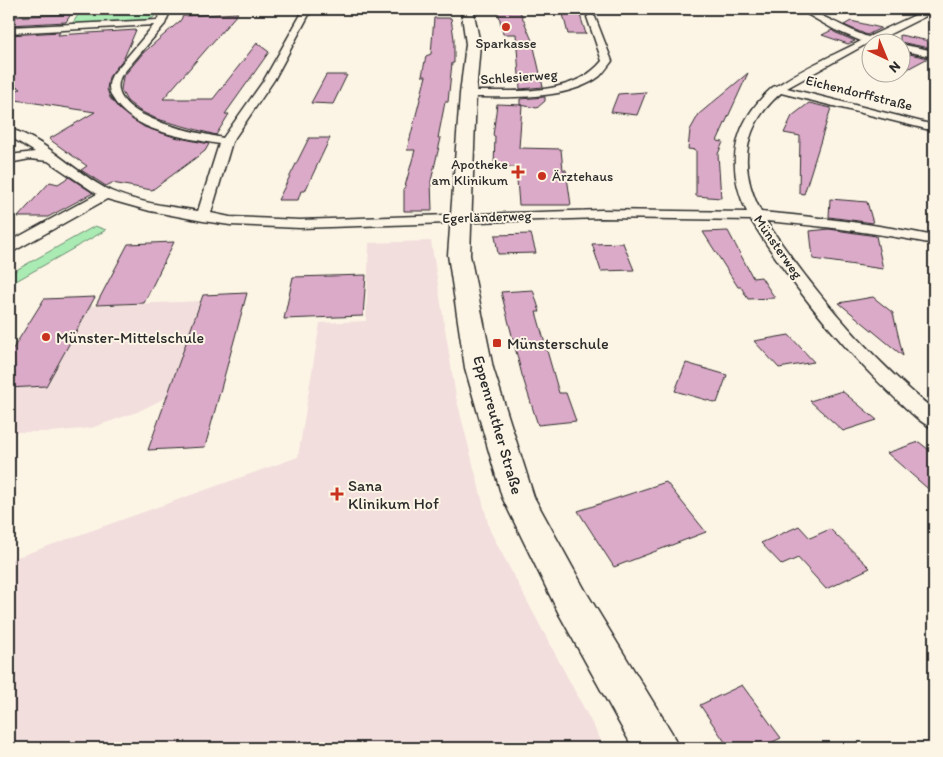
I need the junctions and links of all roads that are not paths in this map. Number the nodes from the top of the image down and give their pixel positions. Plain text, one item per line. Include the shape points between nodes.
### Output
1 (167, 9) edge
2 (308, 9) edge
3 (467, 9) edge
4 (802, 9) edge
5 (934, 9) edge
6 (591, 17) dead end
7 (162, 22) junction
8 (9, 30) edge
9 (892, 32) edge
10 (860, 37) edge
11 (860, 48) edge
12 (910, 49) edge
13 (934, 54) edge
14 (777, 89) junction
15 (468, 94) junction
16 (934, 128) edge
17 (9, 132) edge
18 (226, 142) junction
19 (9, 159) edge
20 (52, 159) junction
21 (106, 194) junction
22 (754, 216) junction
23 (203, 217) junction
24 (461, 218) junction
25 (934, 240) edge
26 (9, 248) edge
27 (934, 421) edge
28 (657, 748) edge

1 - 7 street
2 - 18 street via 269,80
3 - 15 main road, Eppenreuther Straße via 473,44
4 - 10 street via 834,28
5 - 9 street, Münsterweg
6 - 15 street, Schlesierweg via 607,61 593,76 568,87 549,90
7 - 8 street
7 - 18 street via 116,77 114,90 117,98 123,107 149,122
11 - 14 street, Münsterweg
12 - 13 street
14 - 16 street, Eichendorffstraße
14 - 22 street, Münsterweg via 755,114 742,146 741,180
15 - 24 main road, Eppenreuther Straße
17 - 20 street, Egerländerweg
18 - 23 street
19 - 20 street, Egerländerweg via 38,154
20 - 21 street, Egerländerweg
21 - 23 street, Egerländerweg
21 - 26 street
22 - 24 street, Egerländerweg via 601,214
22 - 25 street, Egerländerweg via 818,221
22 - 27 street, Münsterweg via 797,276 850,340 908,400
23 - 24 street, Egerländerweg via 300,224
24 - 28 main road, Eppenreuther Straße via 460,255 479,368 518,497 572,602

